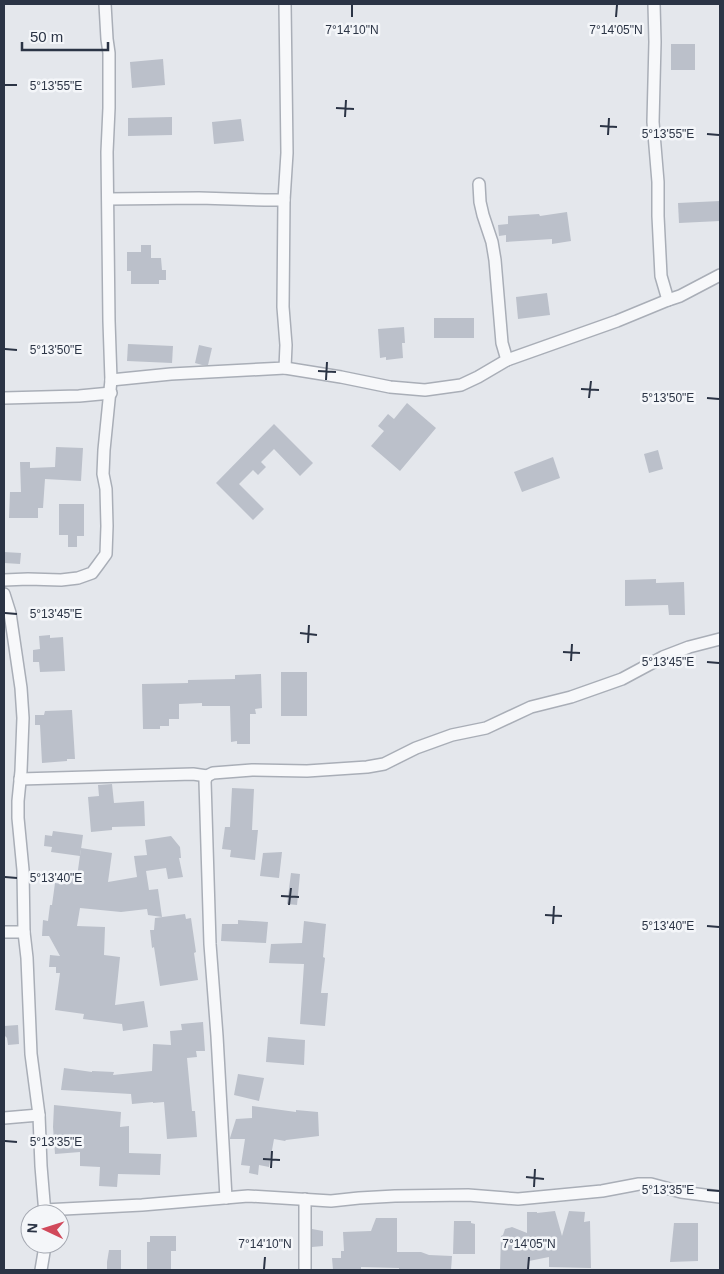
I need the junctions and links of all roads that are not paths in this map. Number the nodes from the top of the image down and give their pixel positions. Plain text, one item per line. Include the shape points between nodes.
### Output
1 (105, 4) edge
2 (285, 4) edge
3 (654, 4) edge
4 (479, 184) dead end
5 (108, 199) junction
6 (284, 200) junction
7 (720, 275) edge
8 (668, 300) junction
9 (507, 360) junction
10 (285, 368) junction
11 (112, 380) junction
12 (110, 393) junction
13 (4, 398) edge
14 (4, 580) edge
15 (4, 594) edge
16 (720, 640) edge
17 (207, 776) junction
18 (20, 779) junction
19 (4, 932) edge
20 (24, 932) junction
21 (40, 1116) junction
22 (4, 1118) edge
23 (720, 1197) edge
24 (226, 1198) junction
25 (305, 1198) junction
26 (43, 1204) edge
27 (70, 1210) edge
28 (43, 1254) edge
29 (41, 1270) edge
30 (305, 1270) edge

1 - 5 street via 109,53
2 - 6 street via 287,154
3 - 8 street via 653,122 661,276
4 - 9 street via 480,202 495,260 502,343
5 - 6 street
5 - 11 street via 108,321
6 - 10 street
7 - 8 street
8 - 9 street
9 - 10 street via 461,385 425,390
10 - 11 street
11 - 12 street
12 - 13 street
12 - 14 street via 103,474 106,554 92,572 78,578
15 - 18 street via 10,613 21,688
16 - 17 street via 689,647 622,679 531,707 486,728 452,735 384,764 368,768 308,771 242,770
17 - 18 street
17 - 24 street via 210,944
18 - 20 street via 18,818
19 - 20 street
20 - 21 street via 31,1054
21 - 22 street
21 - 26 street
23 - 25 street via 639,1184 518,1199 468,1195
24 - 25 street
24 - 27 street
25 - 30 street
28 - 29 street

